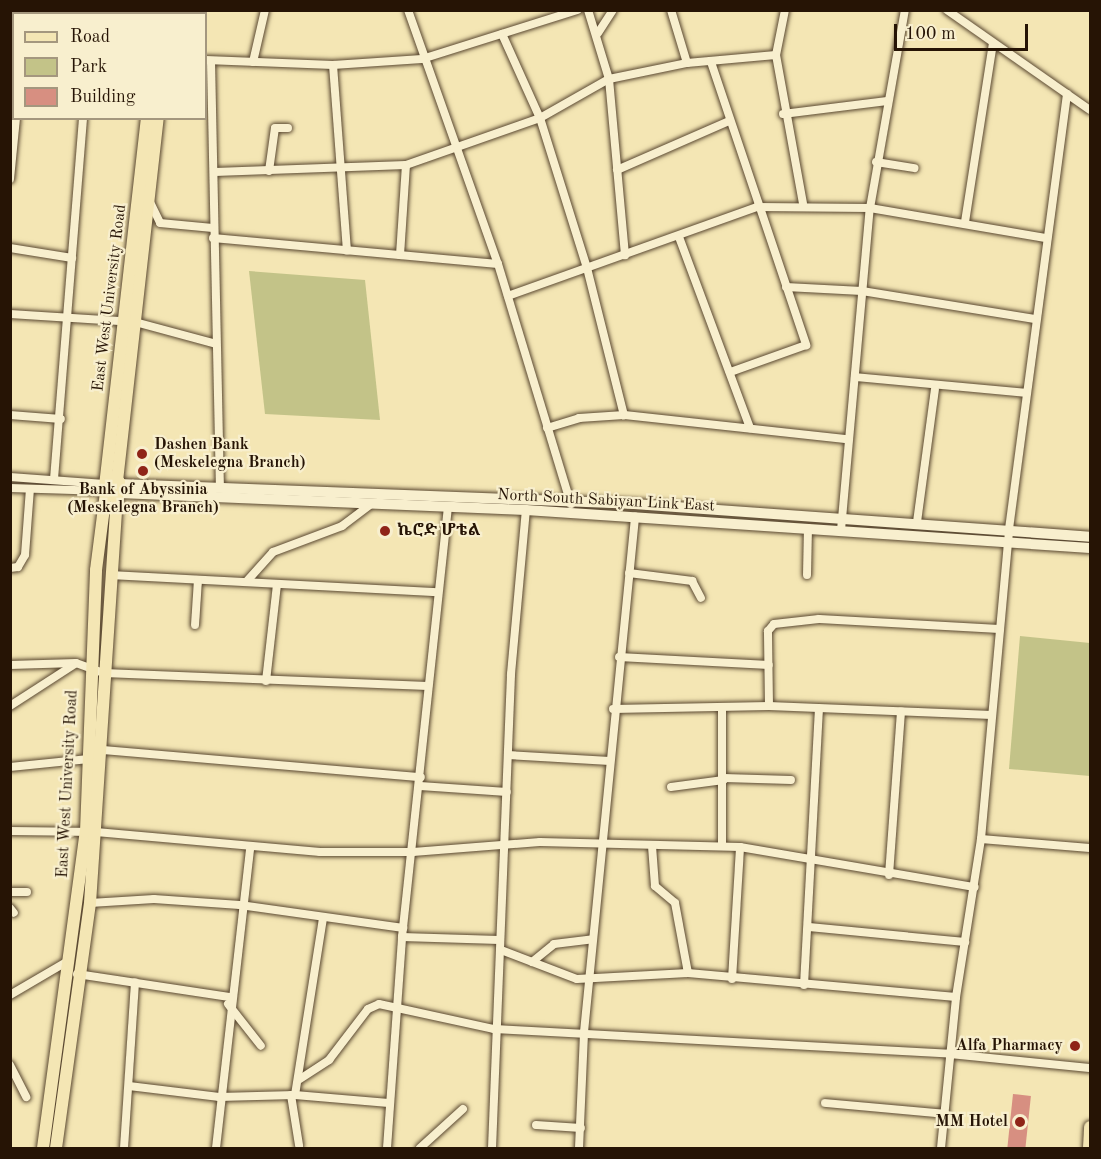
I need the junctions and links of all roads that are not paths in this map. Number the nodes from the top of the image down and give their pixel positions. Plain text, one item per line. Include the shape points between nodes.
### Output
1 (265, 10) edge
2 (408, 10) edge
3 (577, 10) edge
4 (588, 10) edge
5 (613, 10) edge
6 (671, 10) edge
7 (785, 10) edge
8 (905, 10) edge
9 (947, 10) edge
10 (598, 33) junction
11 (502, 34) junction
12 (993, 44) junction
13 (776, 55) junction
14 (422, 59) junction
15 (208, 60) edge
16 (711, 62) junction
17 (253, 63) junction
18 (687, 63) junction
19 (333, 65) junction
20 (609, 79) junction
21 (1066, 94) junction
22 (887, 101) junction
23 (1090, 110) edge
24 (783, 114) junction
25 (540, 117) junction
26 (16, 120) edge
27 (83, 120) edge
28 (147, 120) edge
29 (158, 120) edge
30 (729, 121) junction
31 (288, 128) dead end
32 (459, 147) junction
33 (876, 162) junction
34 (406, 165) junction
35 (915, 168) dead end
36 (339, 169) junction
37 (617, 170) junction
38 (269, 171) junction
39 (215, 172) junction
40 (10, 179) edge
41 (149, 200) junction
42 (803, 204) junction
43 (757, 207) junction
44 (870, 208) junction
45 (965, 222) junction
46 (213, 228) junction
47 (679, 237) junction
48 (213, 238) junction
49 (1045, 238) junction
50 (10, 248) edge
51 (347, 250) junction
52 (400, 255) junction
53 (625, 255) junction
54 (72, 258) junction
55 (498, 264) junction
56 (588, 268) junction
57 (786, 287) junction
58 (862, 291) junction
59 (508, 296) junction
60 (10, 314) edge
61 (70, 318) junction
62 (1035, 319) junction
63 (129, 322) junction
64 (213, 343) junction
65 (730, 372) junction
66 (855, 377) junction
67 (935, 388) junction
68 (1026, 393) junction
69 (10, 415) edge
70 (624, 415) junction
71 (61, 419) junction
72 (547, 428) junction
73 (750, 428) junction
74 (846, 439) junction
75 (10, 477) edge
76 (54, 479) junction
77 (220, 485) junction
78 (10, 488) edge
79 (112, 488) junction
80 (30, 489) junction
81 (411, 499) junction
82 (372, 503) junction
83 (448, 507) junction
84 (572, 508) junction
85 (526, 510) junction
86 (635, 517) junction
87 (917, 522) junction
88 (841, 524) junction
89 (808, 528) junction
90 (1009, 535) junction
91 (1090, 537) edge
92 (1090, 548) edge
93 (10, 567) edge
94 (629, 573) junction
95 (107, 575) junction
96 (807, 575) dead end
97 (198, 580) junction
98 (246, 581) junction
99 (277, 585) junction
100 (438, 592) junction
101 (701, 598) dead end
102 (195, 625) dead end
103 (1000, 629) junction
104 (619, 657) junction
105 (76, 663) junction
106 (769, 665) junction
107 (10, 666) edge
108 (92, 666) junction
109 (104, 674) junction
110 (266, 681) junction
111 (428, 686) junction
112 (10, 706) edge
113 (769, 706) junction
114 (722, 708) junction
115 (819, 708) junction
116 (613, 709) junction
117 (901, 711) junction
118 (992, 715) junction
119 (103, 750) junction
120 (508, 755) junction
121 (89, 759) junction
122 (610, 761) junction
123 (10, 767) edge
124 (421, 777) junction
125 (724, 779) junction
126 (791, 780) dead end
127 (420, 786) junction
128 (671, 786) dead end
129 (507, 792) junction
130 (10, 831) edge
131 (91, 832) junction
132 (981, 839) junction
133 (606, 843) junction
134 (504, 844) junction
135 (652, 846) junction
136 (722, 846) junction
137 (740, 847) junction
138 (250, 848) junction
139 (1090, 848) edge
140 (413, 852) junction
141 (814, 857) junction
142 (889, 875) junction
143 (975, 886) junction
144 (10, 891) edge
145 (27, 892) dead end
146 (90, 903) junction
147 (240, 905) junction
148 (323, 919) junction
149 (809, 927) junction
150 (403, 933) junction
151 (593, 939) junction
152 (499, 940) junction
153 (965, 942) junction
154 (501, 950) junction
155 (532, 962) junction
156 (67, 966) junction
157 (688, 973) junction
158 (79, 974) junction
159 (732, 979) junction
160 (591, 980) junction
161 (135, 982) junction
162 (804, 985) junction
163 (10, 995) edge
164 (956, 997) junction
165 (229, 1000) junction
166 (396, 1007) junction
167 (494, 1029) junction
168 (584, 1032) junction
169 (261, 1046) dead end
170 (949, 1054) junction
171 (10, 1065) edge
172 (1090, 1068) edge
173 (300, 1079) junction
174 (129, 1086) junction
175 (293, 1095) junction
176 (26, 1097) dead end
177 (219, 1097) junction
178 (389, 1103) junction
179 (825, 1103) dead end
180 (463, 1109) dead end
181 (945, 1114) junction
182 (536, 1125) dead end
183 (1090, 1127) edge
184 (581, 1128) junction
185 (299, 1146) dead end
186 (43, 1149) edge
187 (56, 1149) edge
188 (124, 1149) edge
189 (216, 1149) edge
190 (387, 1149) edge
191 (420, 1149) edge
192 (492, 1149) edge
193 (579, 1149) edge
194 (941, 1149) edge
195 (1089, 1149) edge

1 - 17 street
2 - 14 street
3 - 11 street
4 - 10 street
5 - 10 street
6 - 18 street
7 - 13 street
8 - 22 street
9 - 12 street
10 - 20 street
11 - 14 street
11 - 25 street
12 - 21 street
12 - 45 street
13 - 16 street
13 - 24 street
14 - 19 street
14 - 32 street
15 - 17 street
15 - 39 street
16 - 18 street
16 - 30 street
17 - 19 street
18 - 20 street
19 - 36 street
20 - 25 street
20 - 37 street
21 - 23 street
21 - 49 street
22 - 24 street
22 - 33 street
24 - 42 street
25 - 32 street
25 - 56 street
26 - 40 street
27 - 54 street
28 - 63 main road, East West University Road
29 - 41 main road, East West University Road
30 - 37 street
30 - 43 street
31 - 38 street via 275,129
32 - 34 street
32 - 55 street
33 - 35 street
33 - 44 street
34 - 36 street
34 - 52 street
36 - 38 street
36 - 51 street
37 - 53 street
38 - 39 street
39 - 46 street
41 - 46 street via 160,223
41 - 63 main road, East West University Road
42 - 43 street
42 - 44 street
43 - 47 street
43 - 57 street
44 - 45 street
44 - 58 street
45 - 49 street
46 - 48 street
47 - 53 street
47 - 65 street
48 - 51 street
48 - 64 street
49 - 62 street
50 - 54 street
51 - 52 street
52 - 55 street
53 - 56 street
54 - 61 street
55 - 59 street
56 - 59 street
56 - 70 street
57 - 58 street
57 - 65 street via 806,345
58 - 62 street
58 - 66 street
59 - 72 street
60 - 61 street
61 - 63 street
61 - 71 street
62 - 68 street
63 - 64 street
63 - 79 main road, East West University Road
64 - 77 street
65 - 73 street
66 - 67 street
66 - 74 street
67 - 68 street
67 - 87 street
68 - 90 street
69 - 71 street
70 - 72 street via 579,418
70 - 73 street
71 - 76 street
72 - 84 street
73 - 74 street
74 - 88 street
75 - 76 street, North South Sabiyan Link East
76 - 79 street, North South Sabiyan Link East
77 - 79 main road, North South Sabiyan Link East
77 - 81 main road, North South Sabiyan Link East
78 - 80 street, North South Sabiyan Link East
79 - 80 street, North South Sabiyan Link East
79 - 82 main road, North South Sabiyan Link East
79 - 95 main road, East West University Road
79 - 108 main road, East West University Road via 96,570
80 - 93 street via 25,555 18,567
81 - 82 main road, North South Sabiyan Link East
81 - 83 main road, North South Sabiyan Link East
81 - 84 main road, North South Sabiyan Link East
82 - 98 street via 342,525 273,552
83 - 85 main road, North South Sabiyan Link East
83 - 100 street
84 - 85 main road, North South Sabiyan Link East
84 - 86 main road, North South Sabiyan Link East
84 - 88 main road, North South Sabiyan Link East
85 - 120 street
86 - 89 main road, North South Sabiyan Link East
86 - 94 street
87 - 88 main road, North South Sabiyan Link East
87 - 90 main road, North South Sabiyan Link East
88 - 89 main road, North South Sabiyan Link East
88 - 90 main road, North South Sabiyan Link East
89 - 96 street
90 - 91 main road, North South Sabiyan Link East
90 - 92 main road, North South Sabiyan Link East
90 - 103 street
94 - 101 street via 692,581
94 - 104 street
95 - 97 street
95 - 109 main road, East West University Road
97 - 98 street
97 - 102 street
98 - 99 street
99 - 100 street
99 - 110 street
100 - 111 street
103 - 106 street via 819,619 783,622 769,627
103 - 118 street
104 - 106 street
104 - 116 street
105 - 107 street
105 - 108 street
105 - 112 street
106 - 113 street
108 - 109 street
108 - 121 main road, East West University Road
109 - 110 street
109 - 119 main road, East West University Road
110 - 111 street
111 - 124 street
113 - 114 street
113 - 115 street
114 - 116 street
114 - 125 street
115 - 117 street
115 - 141 street
116 - 122 street
117 - 118 street
117 - 142 street
118 - 132 street
119 - 124 street
119 - 131 main road, East West University Road
120 - 122 street
120 - 129 street
121 - 123 street
121 - 131 main road, East West University Road
122 - 133 street
124 - 127 street
125 - 126 street
125 - 128 street
125 - 136 street
127 - 129 street
127 - 140 street
129 - 134 street
130 - 131 street
131 - 138 street
131 - 146 main road, East West University Road
131 - 156 main road, East West University Road
132 - 139 street
132 - 143 street
133 - 134 street
133 - 135 street
133 - 151 street
134 - 140 street
134 - 152 street
135 - 136 street
135 - 157 street via 655,885 675,903
136 - 137 street
137 - 141 street
137 - 159 street
138 - 140 street
138 - 147 street
140 - 150 street
141 - 142 street
141 - 149 street
142 - 143 street
143 - 153 street
144 - 145 street
146 - 147 street via 154,899
146 - 158 main road, East West University Road
147 - 148 street
147 - 165 street
148 - 150 street
148 - 173 street
149 - 153 street
149 - 162 street
150 - 152 street
150 - 166 street
151 - 155 street via 554,944
151 - 160 street
152 - 154 street
153 - 164 street
154 - 155 street
154 - 167 street
155 - 160 street
156 - 158 street
156 - 163 street
156 - 186 main road, East West University Road
157 - 159 street
157 - 160 street
158 - 161 street
158 - 187 main road, East West University Road
159 - 162 street
160 - 168 street
161 - 165 street
161 - 174 street
162 - 164 street
164 - 170 street
165 - 169 street
165 - 177 street
166 - 167 street
166 - 173 street via 379,1004 368,1009 329,1060
166 - 178 street
167 - 168 street
167 - 192 street
168 - 170 street
168 - 184 street
170 - 172 street
170 - 181 street
171 - 176 street
173 - 175 street
174 - 177 street
174 - 188 street
175 - 177 street
175 - 178 street
175 - 185 street
177 - 189 street
178 - 190 street
179 - 181 street
180 - 191 street
181 - 194 street
182 - 184 street
183 - 195 main road
184 - 193 street

